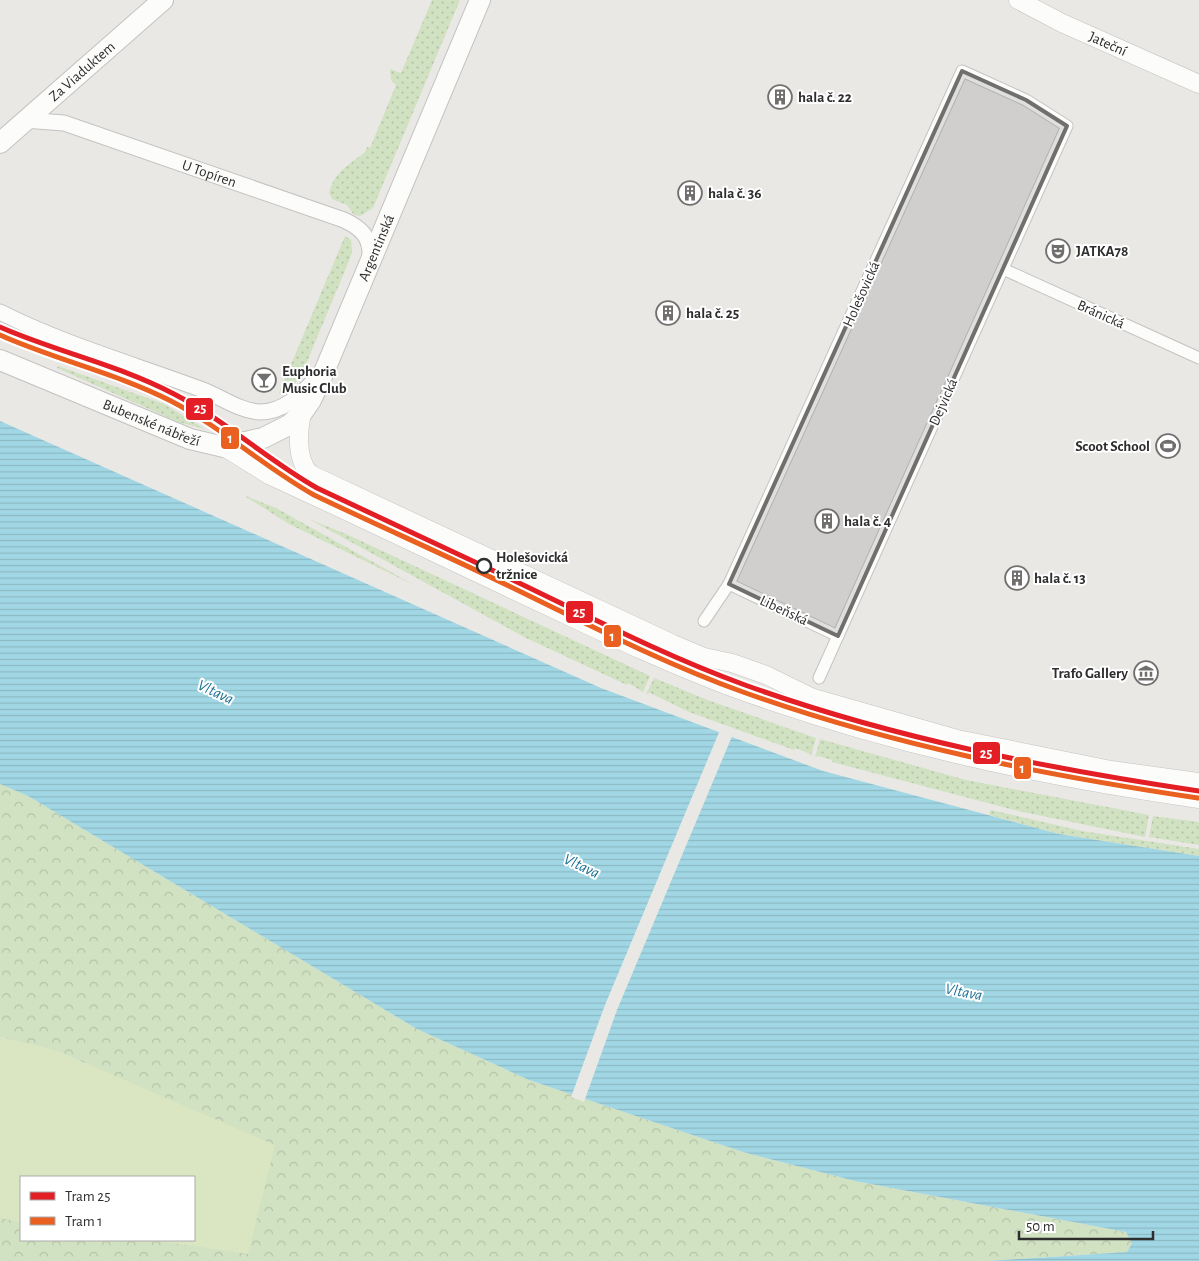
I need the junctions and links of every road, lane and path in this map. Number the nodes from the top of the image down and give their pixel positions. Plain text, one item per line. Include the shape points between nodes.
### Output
1 (163, 0) edge
2 (480, 0) edge
3 (1026, 2) edge
4 (1199, 84) edge
5 (24, 120) junction
6 (1067, 126) joint
7 (0, 143) edge
8 (370, 257) junction
9 (1003, 269) junction
10 (0, 312) edge
11 (1199, 358) edge
12 (0, 360) edge
13 (324, 372) junction
14 (302, 413) junction
15 (224, 447) junction
16 (729, 584) junction
17 (704, 621) dead end
18 (838, 636) junction
19 (819, 678) dead end
20 (1199, 782) edge
21 (1199, 799) edge

1 - 5 main road, Za Viaduktem
2 - 8 main road, Argentinská
3 - 4 street, Jateční via 1062,23
5 - 7 main road, Za Viaduktem
5 - 8 street, U Topíren via 64,123 344,220 366,235
6 - 9 street, Dejvická
6 - 16 street, Holešovická via 1026,100 962,71
8 - 13 main road, Argentinská
9 - 11 street, Bránická
9 - 18 street, Dejvická
10 - 13 street via 248,410 280,408 299,396
12 - 15 main road, Bubenské nábřeží via 190,439
13 - 14 main road, Argentinská
14 - 15 main road, Argentinská via 278,432 248,443
14 - 20 street via 300,444 304,465 310,474 691,652 758,672 813,698 935,734 1101,768
15 - 21 street, Bubenské nábřeží via 269,475 696,673 807,714 909,744 1008,767
16 - 17 street, Holešovická
16 - 18 street, Libeňská
18 - 19 street, Dejvická

